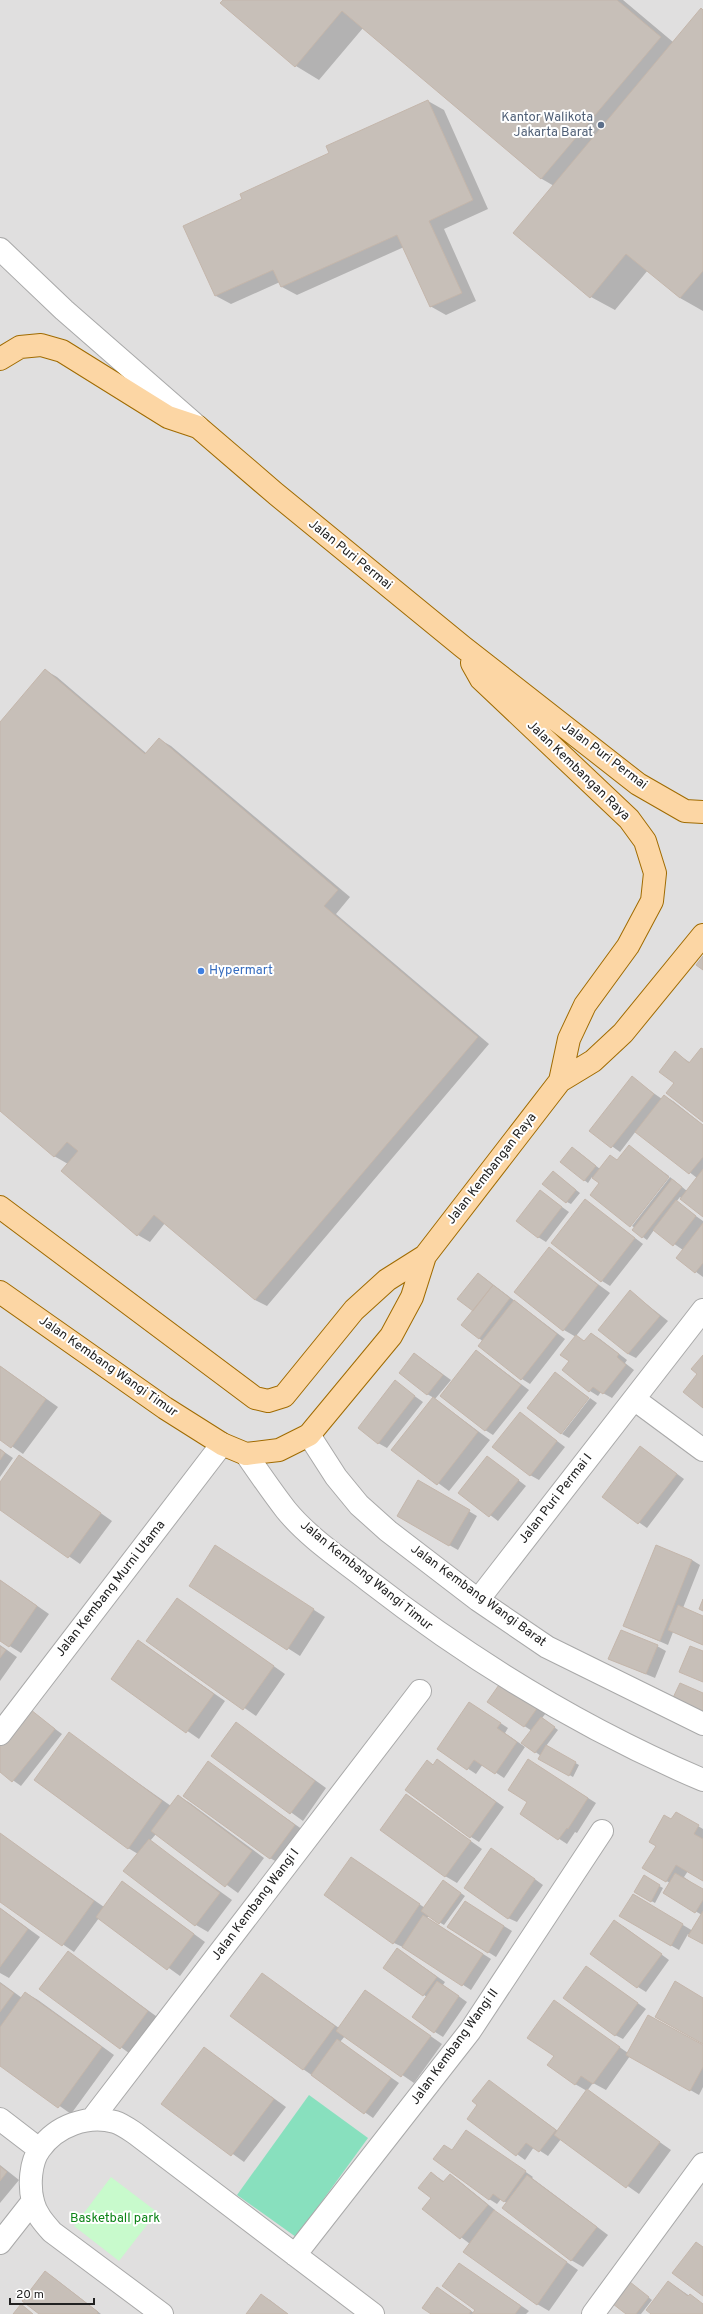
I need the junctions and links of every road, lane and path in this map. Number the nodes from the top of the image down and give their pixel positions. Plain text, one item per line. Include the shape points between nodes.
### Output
1 (0, 249) edge
2 (0, 359) edge
3 (198, 427) junction
4 (463, 646) junction
5 (694, 811) edge
6 (703, 935) edge
7 (560, 1082) junction
8 (0, 1207) edge
9 (425, 1256) junction
10 (0, 1292) edge
11 (703, 1310) edge
12 (634, 1399) junction
13 (309, 1435) junction
14 (222, 1444) junction
15 (703, 1450) edge
16 (246, 1454) junction
17 (478, 1600) junction
18 (420, 1691) dead end
19 (703, 1724) edge
20 (0, 1734) edge
21 (703, 1780) edge
22 (602, 1831) dead end
23 (0, 2119) edge
24 (92, 2119) junction
25 (39, 2149) junction
26 (703, 2164) edge
27 (33, 2201) junction
28 (0, 2243) edge
29 (295, 2255) junction
30 (162, 2314) edge
31 (373, 2314) edge
32 (593, 2314) edge

1 - 3 street via 60,306
2 - 3 main road, Jalan Puri Permai via 20,347 41,345 62,351 168,418
3 - 4 main road, Jalan Puri Permai
4 - 5 main road, Jalan Puri Permai via 638,784
4 - 7 main road, Jalan Kembangan Raya via 481,679 629,819 645,841 654,873 652,901 628,946 584,1005 569,1039
6 - 7 main road, Jalan Kembangan Raya via 623,1033 593,1061
7 - 9 main road, Jalan Kembangan Raya
8 - 9 main road, Jalan Kembangan Raya via 255,1398 268,1401 284,1396 354,1310 387,1280
9 - 13 main road, Jalan Kembangan Raya via 412,1297 391,1336
10 - 14 main road, Jalan Kembang Wangi Timur
11 - 12 street, Jalan Puri Permai I
12 - 15 street
12 - 17 street, Jalan Puri Permai I
13 - 16 main road, Jalan Kembangan Raya via 279,1450
13 - 17 street, Jalan Kembang Wangi Barat via 336,1477 359,1505 388,1531
14 - 16 main road, Jalan Kembang Wangi Timur
14 - 20 street, Jalan Kembang Murni Utama
16 - 21 street, Jalan Kembang Wangi Timur via 287,1511 322,1544 425,1625 470,1656 557,1708 655,1760
17 - 19 street, Jalan Kembang Wangi Barat via 547,1647
18 - 24 street, Jalan Kembang Wangi I
22 - 29 street, Jalan Kembang Wangi II via 470,2031
23 - 25 street
24 - 25 street via 64,2127
24 - 29 street via 116,2122 136,2134
25 - 27 street via 31,2172
26 - 32 street
27 - 28 street
27 - 30 street via 40,2218 52,2232
29 - 31 street

